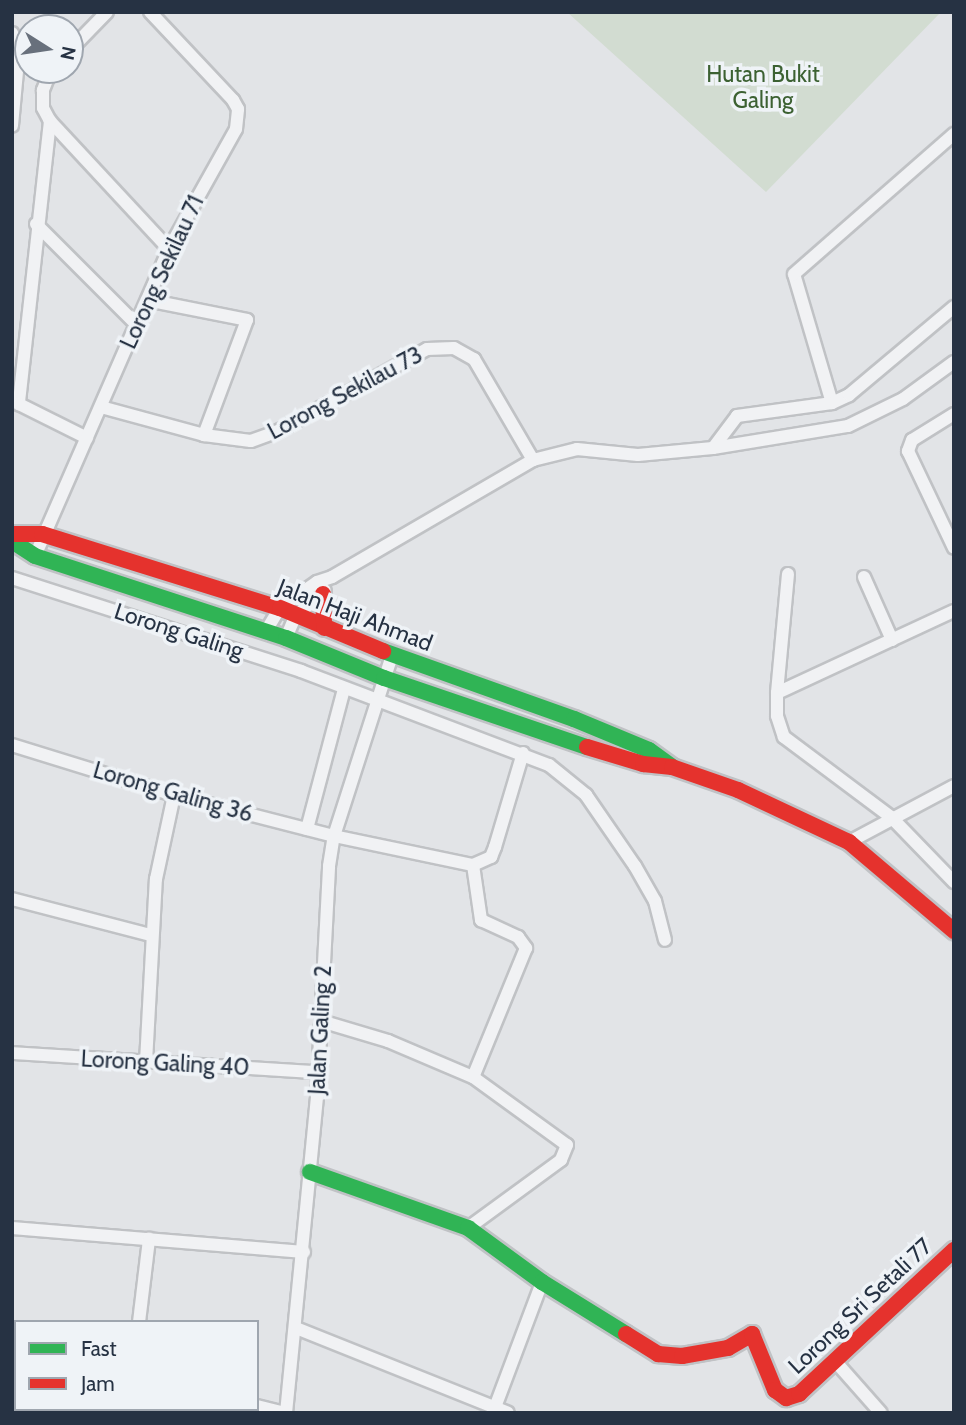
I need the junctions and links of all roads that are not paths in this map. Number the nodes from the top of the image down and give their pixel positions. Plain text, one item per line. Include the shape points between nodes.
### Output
1 (107, 12) edge
2 (150, 12) edge
3 (12, 33) edge
4 (84, 36) edge
5 (45, 84) edge
6 (50, 121) junction
7 (12, 126) edge
8 (954, 134) edge
9 (36, 224) junction
10 (169, 248) junction
11 (146, 300) junction
12 (954, 307) edge
13 (136, 324) junction
14 (954, 362) edge
15 (832, 403) junction
16 (101, 407) junction
17 (954, 414) edge
18 (204, 435) junction
19 (87, 438) junction
20 (713, 448) junction
21 (533, 460) junction
22 (12, 534) edge
23 (42, 534) junction
24 (12, 541) edge
25 (954, 548) edge
26 (35, 556) junction
27 (788, 574) dead end
28 (332, 577) junction
29 (864, 577) dead end
30 (12, 578) edge
31 (323, 594) junction
32 (279, 608) junction
33 (954, 611) edge
34 (295, 617) junction
35 (324, 628) junction
36 (266, 631) junction
37 (286, 638) junction
38 (892, 640) junction
39 (391, 655) junction
40 (384, 678) junction
41 (344, 689) junction
42 (777, 692) junction
43 (376, 700) junction
44 (12, 745) edge
45 (523, 753) junction
46 (672, 767) junction
47 (954, 786) edge
48 (174, 795) junction
49 (891, 817) junction
50 (307, 829) junction
51 (334, 836) junction
52 (849, 842) junction
53 (473, 864) junction
54 (954, 882) edge
55 (12, 899) edge
56 (954, 931) edge
57 (150, 935) junction
58 (665, 940) dead end
59 (321, 1021) junction
60 (12, 1053) edge
61 (145, 1062) junction
62 (318, 1072) junction
63 (473, 1077) junction
64 (310, 1172) junction
65 (12, 1228) edge
66 (468, 1228) junction
67 (149, 1239) junction
68 (304, 1252) junction
69 (950, 1260) edge
70 (542, 1282) junction
71 (139, 1320) edge
72 (296, 1328) junction
73 (835, 1362) junction
74 (259, 1406) edge
75 (494, 1409) edge
76 (286, 1413) edge
77 (508, 1413) edge
78 (881, 1413) edge

1 - 4 street
2 - 10 street, Lorong Sekilau 71 via 238,109 236,130
3 - 7 street via 19,50
5 - 6 street via 43,108
6 - 9 street
6 - 10 street
8 - 15 street via 794,274
9 - 13 street
9 - 19 street via 19,404
10 - 11 street, Lorong Sekilau 71
11 - 13 street, Lorong Sekilau 71
11 - 18 street via 247,320
12 - 15 street via 849,395
13 - 16 street, Lorong Sekilau 71
14 - 20 street via 903,399 860,422
15 - 20 street via 737,416
16 - 18 street, Lorong Sekilau 73
16 - 19 street, Lorong Sekilau 71
17 - 25 street via 912,440 908,452
18 - 21 street, Lorong Sekilau 73 via 236,441 265,436 426,349 447,348 474,359
19 - 23 street, Lorong Sekilau 71
20 - 21 street via 638,455 577,449
21 - 28 street
22 - 23 street, Jalan Haji Ahmad
23 - 26 street, Lorong Sekilau 71
23 - 32 street, Jalan Haji Ahmad
24 - 26 street, Jalan Haji Ahmad
26 - 36 street, Jalan Haji Ahmad
27 - 42 street
28 - 31 street
28 - 32 street
29 - 38 street
30 - 41 street, Lorong Galing via 279,663
31 - 34 street
31 - 35 street
32 - 34 street, Jalan Haji Ahmad
32 - 36 street
33 - 38 street
34 - 35 street, Jalan Haji Ahmad
34 - 37 street
35 - 39 street, Jalan Haji Ahmad
36 - 37 street, Jalan Haji Ahmad
37 - 40 street, Jalan Haji Ahmad
38 - 42 street
39 - 40 street, Jalan Galing 2
39 - 46 street, Jalan Haji Ahmad via 574,719 649,750
40 - 43 street, Jalan Galing 2
40 - 46 street, Jalan Haji Ahmad via 565,741 643,764
41 - 43 street, Lorong Galing
41 - 50 street
42 - 49 street via 777,716 784,737
43 - 45 street, Lorong Galing
43 - 51 street, Jalan Galing 2
44 - 48 street, Lorong Galing 36
45 - 53 street via 491,857
45 - 58 street, Lorong Galing via 549,765 586,795 647,885
46 - 52 street, Jalan Haji Ahmad via 788,811
47 - 49 street
48 - 50 street, Lorong Galing 36
48 - 57 street via 159,861
49 - 52 street
49 - 54 street
50 - 51 street, Lorong Galing 36
51 - 53 street, Lorong Galing 36
51 - 59 street, Jalan Galing 2
52 - 56 street, Jalan Haji Ahmad
53 - 63 street via 481,920 517,937 526,948
55 - 57 street
57 - 61 street
59 - 62 street, Jalan Galing 2
59 - 63 street via 368,1033
60 - 61 street, Lorong Galing 40
61 - 62 street, Lorong Galing 40
62 - 64 street, Jalan Galing 2
63 - 66 street via 562,1139 568,1149 561,1160
64 - 66 street
64 - 68 street, Jalan Galing 2
65 - 67 street
66 - 70 street
67 - 68 street
67 - 71 street
68 - 72 street, Jalan Galing 2
69 - 73 street, Lorong Sri Setali 77
70 - 73 street, Lorong Sri Setali 77 via 658,1354 682,1356 717,1350 738,1345 752,1334 775,1390 786,1398 799,1394
70 - 75 street
72 - 75 street
72 - 76 street, Jalan Galing 2
73 - 78 street
74 - 76 street
75 - 77 street

